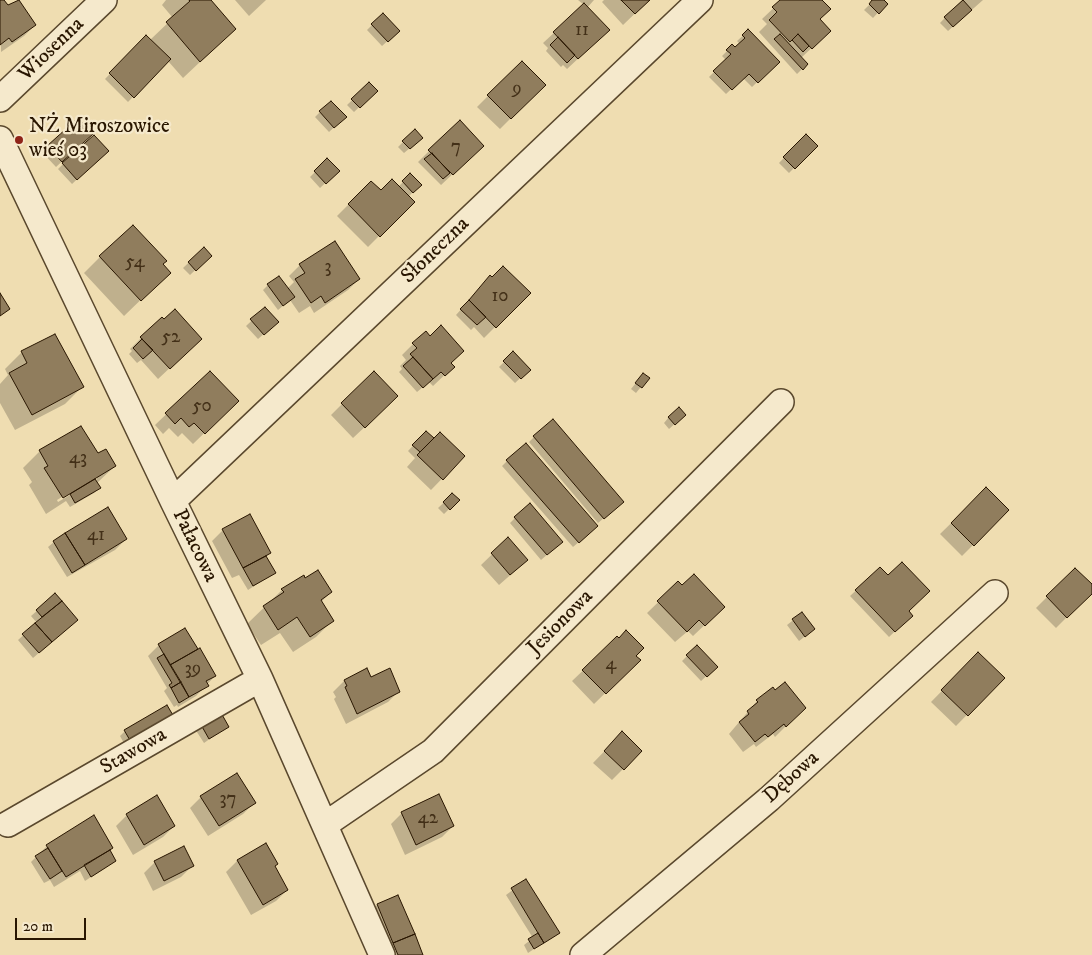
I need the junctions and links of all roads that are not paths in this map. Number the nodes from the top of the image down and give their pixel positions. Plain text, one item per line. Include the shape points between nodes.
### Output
1 (104, 0) edge
2 (700, 0) edge
3 (0, 99) edge
4 (0, 139) edge
5 (781, 402) dead end
6 (172, 502) junction
7 (995, 593) dead end
8 (260, 679) junction
9 (8, 824) dead end
10 (326, 824) junction
11 (382, 955) edge
12 (583, 955) edge

1 - 3 street, Wiosenna
2 - 6 street, Słoneczna
4 - 6 street, Pałacowa
5 - 10 street, Jesionowa via 433,751
6 - 8 street, Pałacowa
7 - 12 street, Dębowa via 769,799
8 - 9 street, Stawowa
8 - 10 street, Pałacowa
10 - 11 street, Pałacowa

